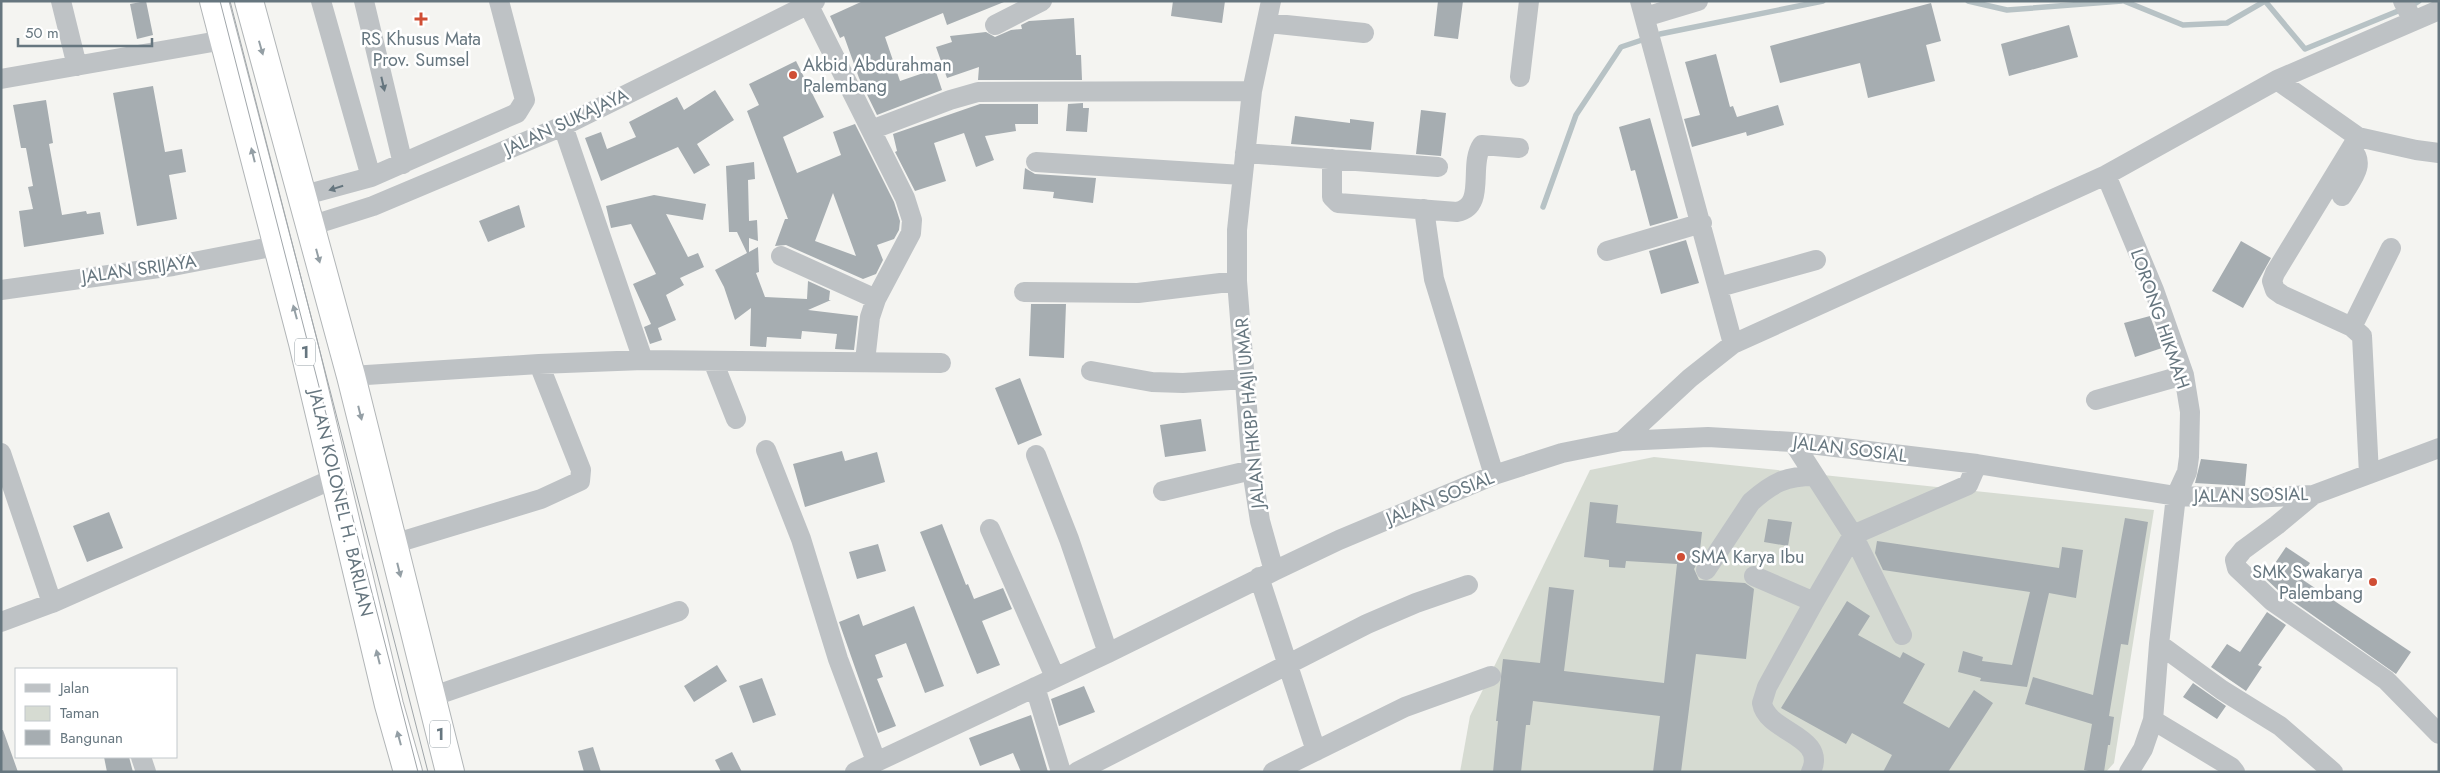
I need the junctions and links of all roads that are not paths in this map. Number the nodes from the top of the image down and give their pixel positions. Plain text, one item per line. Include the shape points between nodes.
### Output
1 (62, 1) edge
2 (214, 1) edge
3 (249, 1) edge
4 (321, 1) edge
5 (364, 1) edge
6 (499, 1) edge
7 (1042, 1) edge
8 (1271, 1) edge
9 (1529, 1) edge
10 (1698, 1) edge
11 (2403, 1) edge
12 (811, 3) edge
13 (1642, 9) edge
14 (2439, 10) edge
15 (2413, 21) junction
16 (1267, 23) junction
17 (995, 25) dead end
18 (1364, 34) dead end
19 (224, 40) junction
20 (77, 66) junction
21 (1520, 77) dead end
22 (1, 80) edge
23 (2276, 80) junction
24 (1252, 91) junction
25 (563, 126) junction
26 (871, 130) junction
27 (2354, 143) junction
28 (1519, 148) dead end
29 (1245, 153) junction
30 (2439, 153) edge
31 (1332, 159) junction
32 (1036, 162) dead end
33 (403, 164) junction
34 (1438, 167) dead end
35 (1242, 175) junction
36 (2106, 175) junction
37 (371, 177) junction
38 (302, 196) junction
39 (2342, 196) dead end
40 (1424, 210) junction
41 (1702, 223) junction
42 (310, 226) junction
43 (276, 246) junction
44 (2391, 248) dead end
45 (1607, 251) dead end
46 (781, 256) dead end
47 (1816, 260) dead end
48 (1237, 280) junction
49 (1719, 287) junction
50 (1, 290) edge
51 (1024, 292) dead end
52 (876, 299) junction
53 (2352, 326) junction
54 (1734, 344) junction
55 (643, 360) junction
56 (713, 361) junction
57 (865, 361) junction
58 (941, 363) dead end
59 (539, 364) junction
60 (1091, 371) dead end
61 (2184, 375) junction
62 (351, 376) junction
63 (1246, 379) junction
64 (2096, 400) dead end
65 (736, 418) dead end
66 (1622, 441) junction
67 (1793, 442) junction
68 (2439, 448) edge
69 (766, 450) dead end
70 (1, 453) edge
71 (1036, 455) dead end
72 (1977, 464) junction
73 (1252, 470) junction
74 (2369, 474) junction
75 (1494, 475) junction
76 (1814, 476) junction
77 (335, 478) junction
78 (1163, 491) dead end
79 (2313, 495) junction
80 (2176, 496) junction
81 (990, 529) dead end
82 (1853, 535) junction
83 (393, 544) junction
84 (1706, 570) dead end
85 (1266, 574) junction
86 (1754, 576) dead end
87 (1468, 586) dead end
88 (1814, 602) junction
89 (52, 603) junction
90 (679, 611) dead end
91 (1, 622) edge
92 (1902, 635) dead end
93 (2158, 644) junction
94 (1108, 653) junction
95 (1288, 662) junction
96 (1491, 676) dead end
97 (1054, 677) junction
98 (1035, 687) junction
99 (431, 696) junction
100 (2152, 720) junction
101 (2439, 734) edge
102 (141, 758) edge
103 (1309, 760) edge
104 (876, 761) junction
105 (146, 772) edge
106 (408, 772) edge
107 (450, 772) edge
108 (855, 772) edge
109 (1061, 772) edge
110 (1077, 772) edge
111 (1274, 772) edge
112 (1811, 772) edge
113 (2129, 772) edge
114 (2235, 772) edge
115 (2333, 772) edge

1 - 20 street
2 - 19 highway, JALAN KOLONEL H. BARLIAN / 1
3 -> 38 highway, 1
4 - 37 street
5 -> 33 street
6 - 33 street via 523,90 525,100 522,107 505,118
7 - 17 street
8 - 16 street, JALAN HKBP HAJI UMAR
9 - 21 street
10 - 13 street
11 - 15 street
12 - 25 street, JALAN SUKAJAYA
12 - 26 street
13 - 41 street
14 - 15 street
15 - 23 street
16 - 18 street
16 - 24 street, JALAN HKBP HAJI UMAR
19 - 20 street
43 -> 19 highway, JALAN KOLONEL H. BARLIAN / 1
20 - 22 street
23 - 27 street
23 - 36 street
24 - 26 street via 978,92
24 - 29 street, JALAN HKBP HAJI UMAR
25 - 42 street, JALAN SUKAJAYA via 373,206
25 - 55 street
26 - 52 street via 905,198 912,228 906,246
27 - 30 street
27 - 39 street via 2359,168
27 - 53 street via 2272,281 2275,290 2282,295
28 - 40 street via 1482,145 1473,201 1467,209 1456,212
29 - 31 street
29 - 35 street, JALAN HKBP HAJI UMAR
31 - 34 street
31 - 40 street via 1332,197 1338,203
32 - 35 street
33 - 37 street
35 - 48 street, JALAN HKBP HAJI UMAR
36 - 54 street
36 - 61 street, LORONG HIKMAH via 2154,290
37 -> 38 street
38 - 42 highway, 1
40 - 75 street via 1434,279
41 - 45 street
41 - 49 street
42 -> 62 highway, 1
43 - 50 street, JALAN SRIJAYA via 173,266
77 -> 43 highway, JALAN KOLONEL H. BARLIAN / 1
44 - 53 street
46 - 52 street
47 - 49 street
48 - 51 street via 1138,292
48 - 63 street, JALAN HKBP HAJI UMAR
49 - 54 street
52 - 57 street via 870,317
53 - 74 street via 2362,336 2363,343
54 - 66 street via 1690,378
55 - 56 street
55 - 59 street
56 - 57 street
56 - 65 street
57 - 58 street
59 - 62 street
59 - 83 street via 582,470 580,481 541,499
60 - 63 street via 1152,382
61 - 64 street
61 - 80 street, LORONG HIKMAH via 2190,412 2189,457 2187,472
62 -> 83 highway, 1
63 - 73 street, JALAN HKBP HAJI UMAR
66 - 67 street, JALAN SOSIAL via 1708,437
66 - 75 street, JALAN SOSIAL via 1562,453
67 - 72 street, JALAN SOSIAL
67 - 76 street
68 - 74 street, JALAN SOSIAL
69 - 104 street
70 - 89 street
71 - 94 street via 1070,539
72 - 80 street, JALAN SOSIAL
72 - 82 street via 1968,485
73 - 78 street
73 - 85 street, JALAN HKBP HAJI UMAR
74 - 79 street, JALAN SOSIAL
75 - 85 street, JALAN SOSIAL
76 - 82 street
76 - 84 street via 1792,476 1759,494
77 - 89 street
106 -> 77 highway, JALAN KOLONEL H. BARLIAN / 1
79 - 80 street, JALAN SOSIAL via 2249,498
79 - 101 street via 2244,550 2235,560 2237,568 2272,601 2386,680
80 - 93 street, LORONG HIKMAH
81 - 97 street
82 - 88 street
82 - 92 street
83 -> 99 highway, 1
85 - 94 street
85 - 95 street
86 - 88 street
87 - 95 street via 1416,603
88 - 112 street via 1767,687 1762,703 1768,715 1811,748 1815,760
89 - 91 street
90 - 99 street
93 - 100 street, LORONG HIKMAH
93 - 115 street via 2280,726
94 - 97 street
95 - 103 street
95 - 110 street
96 - 103 street via 1405,707
97 - 98 street
98 - 104 street
98 - 109 street
99 - 107 highway, 1
100 - 113 street, LORONG HIKMAH via 2143,749
100 - 114 street
102 - 105 street
103 - 111 street
104 - 108 street

